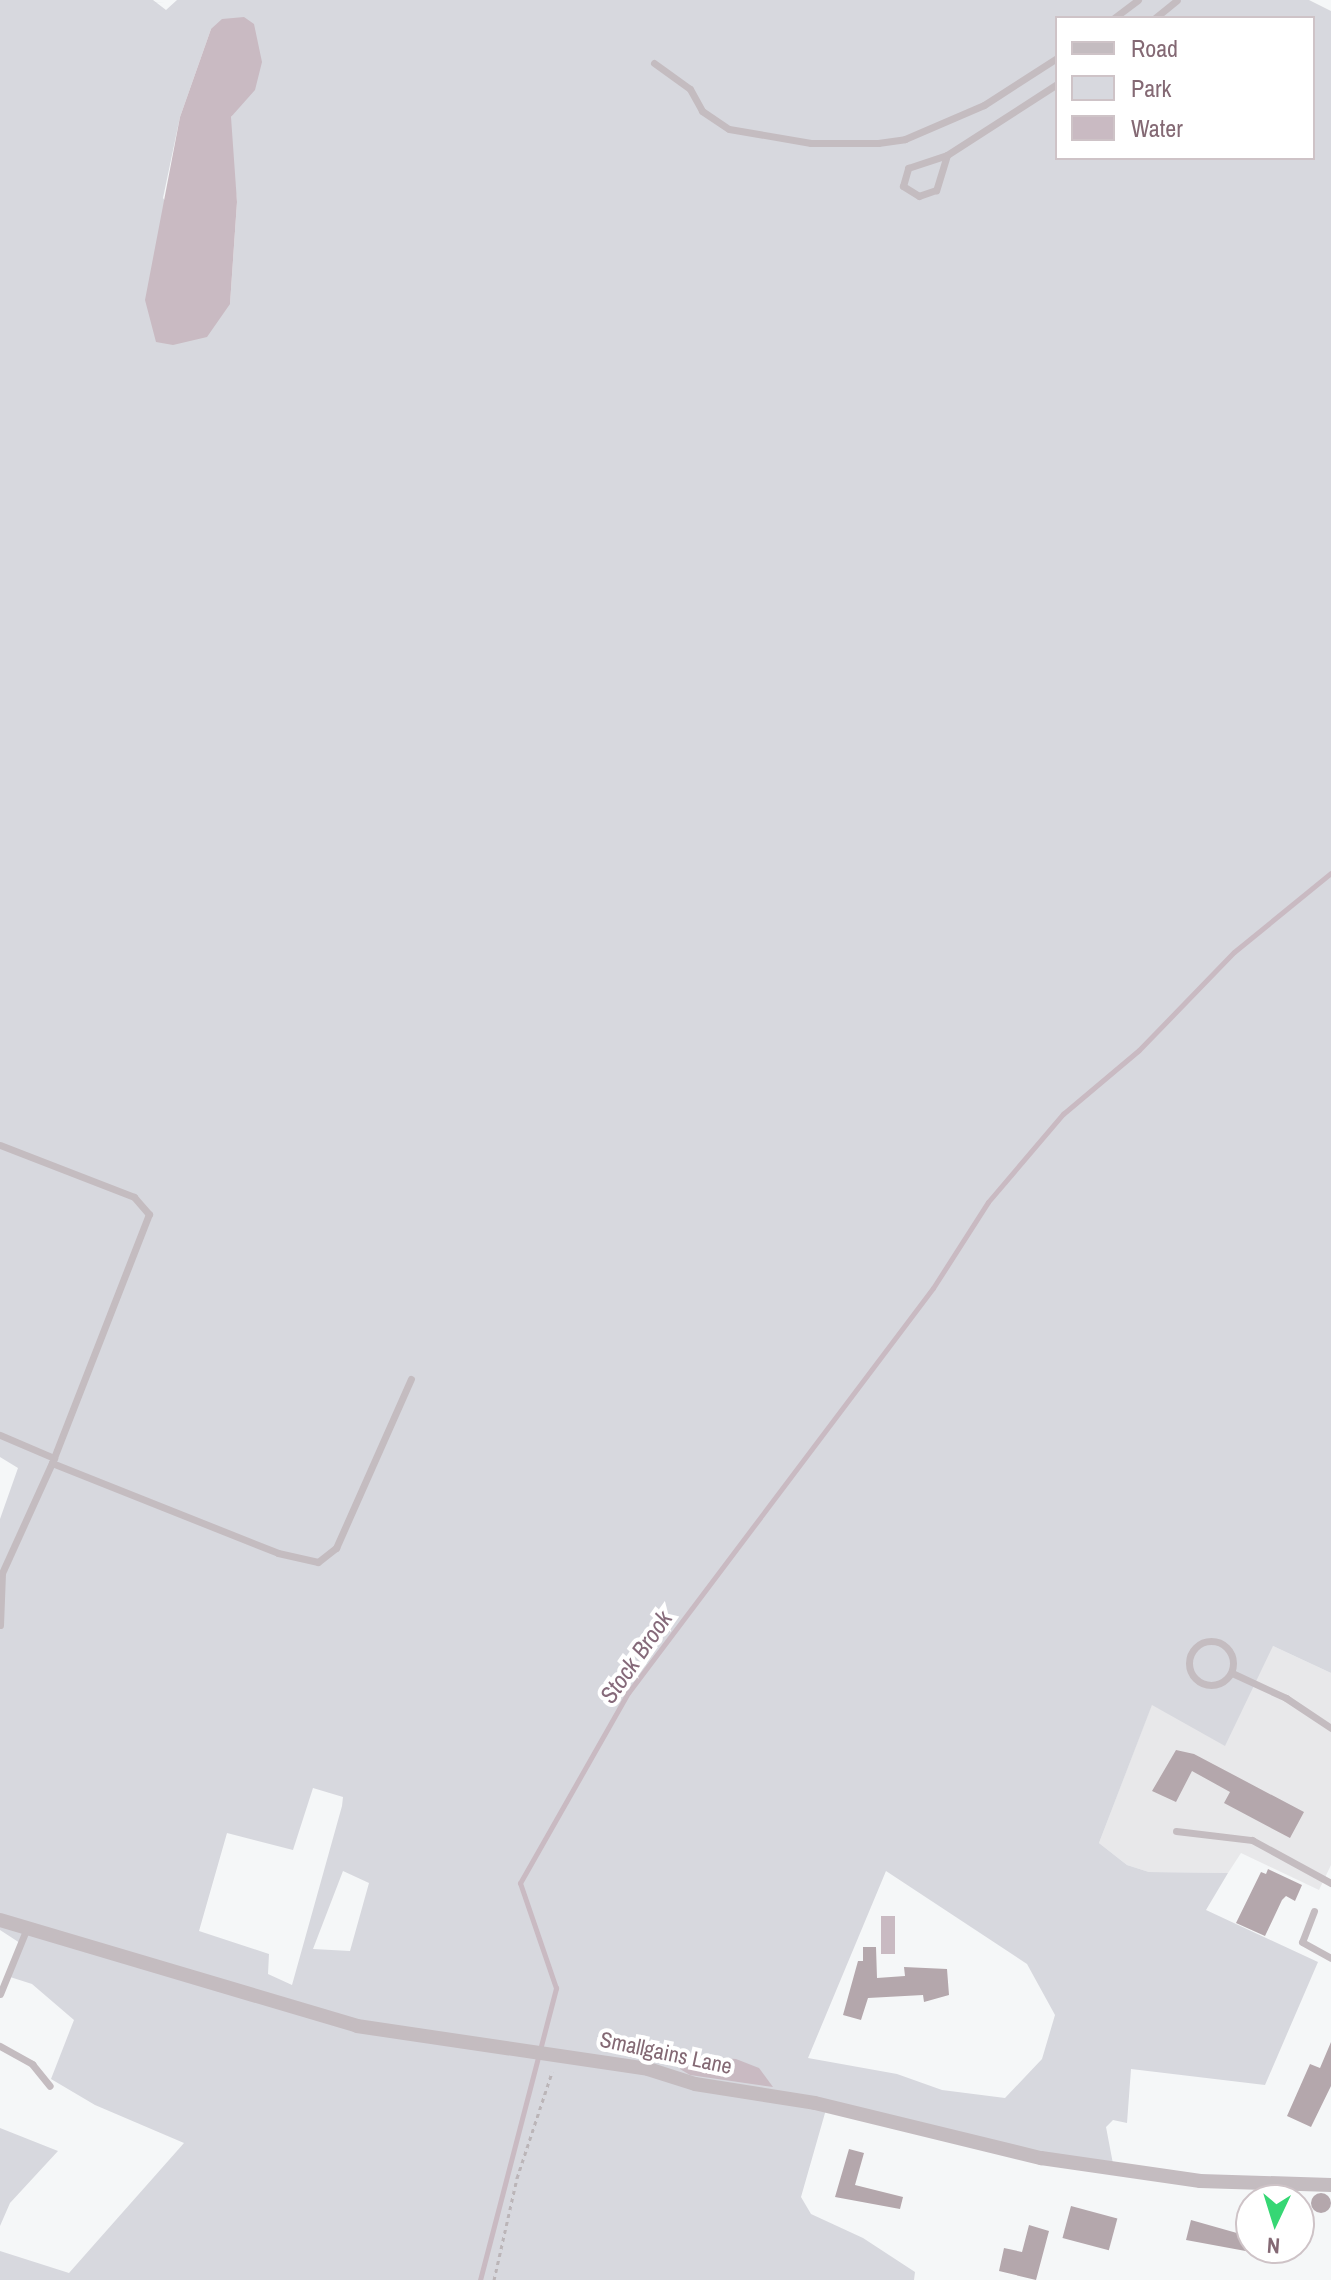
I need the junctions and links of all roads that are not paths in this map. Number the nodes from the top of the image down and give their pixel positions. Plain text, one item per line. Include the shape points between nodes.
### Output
1 (1138, 0) edge
2 (1177, 0) edge
3 (1117, 16) edge
4 (1157, 16) edge
5 (1055, 59) edge
6 (654, 63) dead end
7 (1055, 85) edge
8 (947, 155) junction
9 (0, 1145) edge
10 (411, 1379) dead end
11 (0, 1435) edge
12 (53, 1461) junction
13 (1, 1595) edge
14 (0, 1625) edge
15 (1232, 1673) junction
16 (1331, 1728) edge
17 (1176, 1831) dead end
18 (1331, 1883) edge
19 (1314, 1911) dead end
20 (0, 1920) edge
21 (27, 1928) junction
22 (1331, 1958) edge
23 (0, 1994) edge
24 (0, 2046) edge
25 (50, 2086) dead end
26 (1331, 2185) edge

1 - 3 lane
2 - 4 lane
5 - 6 lane via 984,105 905,139 878,143 811,143 729,129 702,111 690,89
7 - 8 lane
8 - 8 lane via 908,168 903,186 919,196 936,190
9 - 12 lane via 134,1197 149,1214
10 - 12 lane via 336,1548 318,1562 278,1553
11 - 12 lane
12 - 13 lane via 2,1573
13 - 14 lane
15 - 15 lane via 1218,1685 1200,1682 1190,1667 1194,1650 1219,1643 1232,1655
15 - 16 lane via 1286,1698
17 - 18 lane via 1252,1840
19 - 22 lane via 1302,1942
20 - 21 street, Smallgains Lane
21 - 23 lane
21 - 26 street, Smallgains Lane via 357,2026 648,2069 695,2084 815,2103 1041,2158 1200,2181
24 - 25 lane via 32,2064

